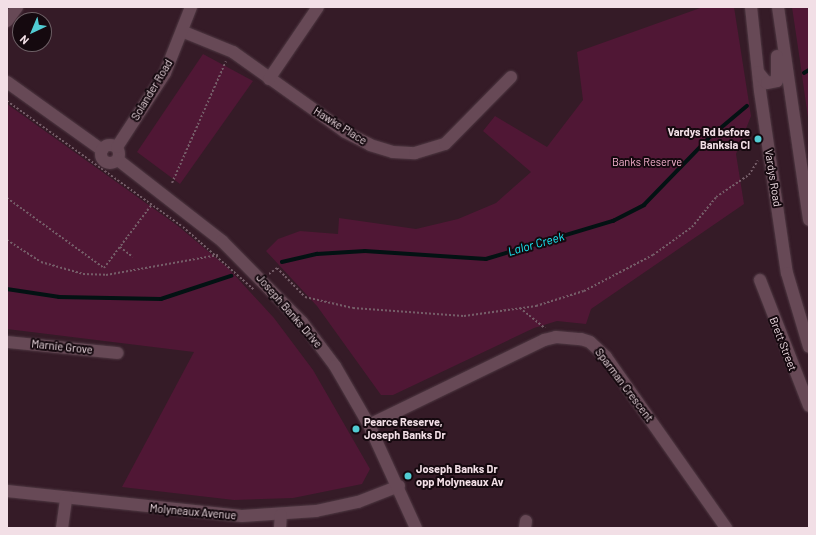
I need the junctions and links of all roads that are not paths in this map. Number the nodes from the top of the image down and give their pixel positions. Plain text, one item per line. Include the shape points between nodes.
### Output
1 (17, 7) edge
2 (191, 7) edge
3 (318, 7) edge
4 (751, 7) edge
5 (773, 7) edge
6 (778, 7) edge
7 (7, 21) edge
8 (184, 32) junction
9 (758, 72) junction
10 (511, 77) dead end
11 (269, 79) junction
12 (7, 82) edge
13 (116, 147) junction
14 (102, 150) junction
15 (118, 160) junction
16 (809, 220) edge
17 (760, 280) dead end
18 (7, 342) edge
19 (809, 347) edge
20 (117, 353) dead end
21 (809, 406) edge
22 (369, 425) junction
23 (399, 486) junction
24 (7, 491) edge
25 (66, 498) junction
26 (281, 515) junction
27 (62, 528) edge
28 (280, 528) edge
29 (416, 528) edge
30 (726, 528) edge

1 - 7 street
2 - 8 street, Solander Road
3 - 11 street
4 - 9 street, Vardys Road
5 - 9 street via 779,77 777,81 767,83
6 - 16 street
8 - 11 street, Hawke Place via 233,52
8 - 13 street, Solander Road via 165,73
9 - 19 street, Vardys Road via 787,273
10 - 11 street, Hawke Place via 445,144 415,153 370,145
12 - 14 street
13 - 14 street via 110,145
13 - 15 street
14 - 15 street via 105,162
15 - 22 street, Joseph Banks Drive via 222,241 263,279 318,343
17 - 21 street, Brett Street
18 - 20 street, Marnie Grove
22 - 23 street, Joseph Banks Drive
22 - 30 street, Sparman Crescent via 556,337 581,339 598,348
23 - 26 street, Molyneaux Avenue via 358,502
23 - 29 street, Joseph Banks Drive
24 - 25 street, Molyneaux Avenue
25 - 26 street, Molyneaux Avenue via 206,515
25 - 27 street
26 - 28 street

